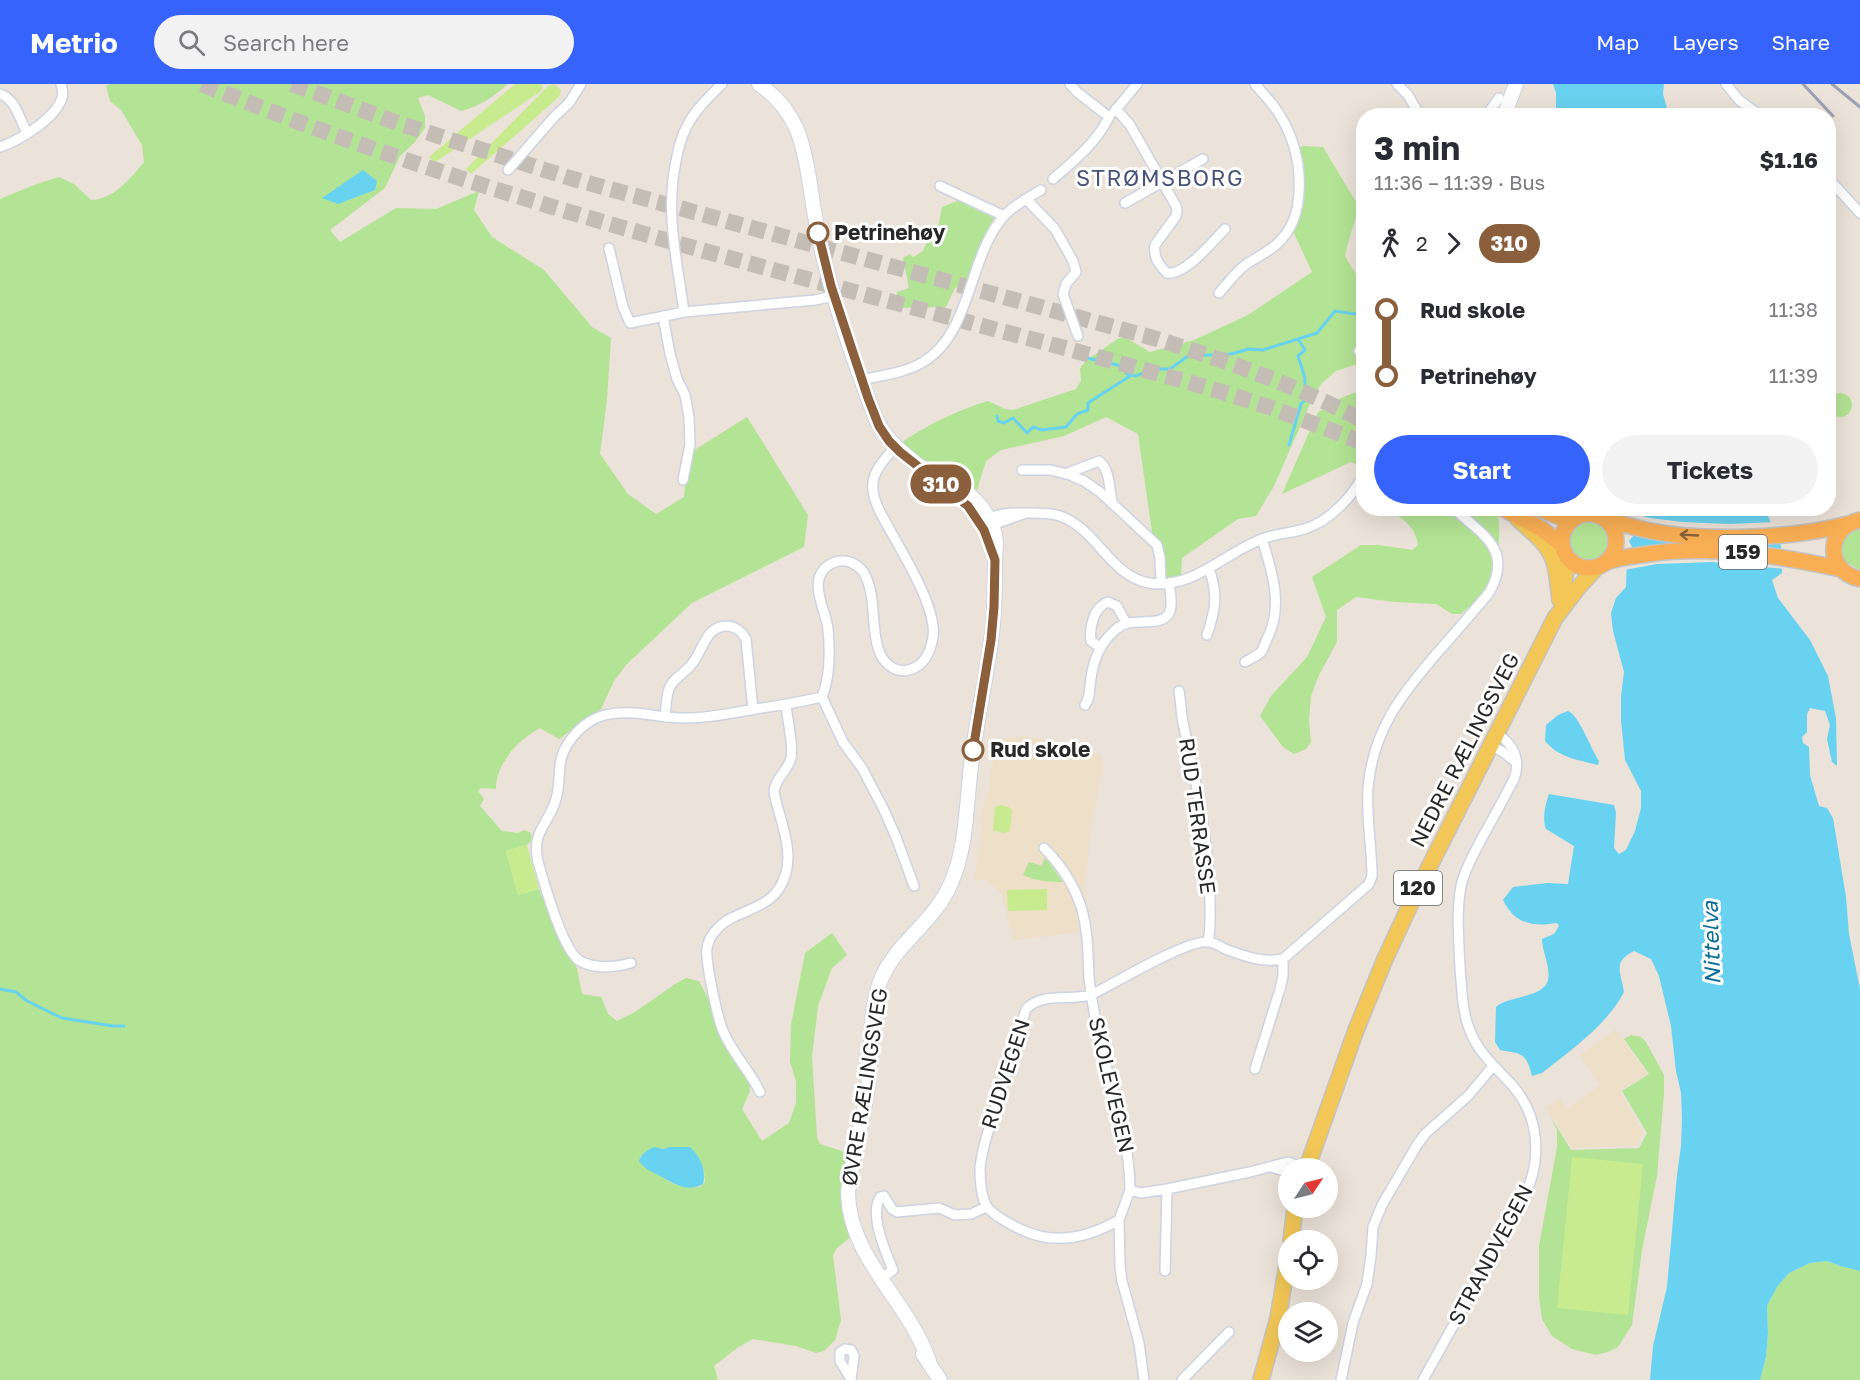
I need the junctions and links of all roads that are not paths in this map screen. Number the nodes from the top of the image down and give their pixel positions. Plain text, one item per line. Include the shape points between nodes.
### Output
1 (62, 84) edge
2 (581, 84) edge
3 (722, 84) edge
4 (759, 84) edge
5 (1070, 84) edge
6 (1137, 84) edge
7 (1255, 84) edge
8 (1397, 84) edge
9 (1516, 84) edge
10 (1726, 84) edge
11 (0, 94) edge
12 (1499, 98) dead end
13 (1415, 108) edge
14 (1492, 108) edge
15 (1507, 108) edge
16 (1750, 108) edge
17 (1113, 113) junction
18 (27, 133) junction
19 (0, 147) edge
20 (1203, 159) dead end
21 (508, 170) dead end
22 (1053, 179) dead end
23 (1162, 182) junction
24 (940, 186) dead end
25 (1836, 187) edge
26 (1041, 190) dead end
27 (1026, 199) junction
28 (1125, 203) dead end
29 (1860, 213) edge
30 (1004, 216) junction
31 (1225, 229) dead end
32 (609, 249) dead end
33 (1219, 293) dead end
34 (834, 296) junction
35 (684, 312) junction
36 (663, 316) junction
37 (1078, 336) dead end
38 (862, 380) junction
39 (895, 447) junction
40 (1022, 470) dead end
41 (1065, 474) junction
42 (683, 480) dead end
43 (1356, 489) edge
44 (1112, 501) junction
45 (1462, 516) edge
46 (1513, 516) edge
47 (1516, 516) edge
48 (1575, 516) edge
49 (1603, 516) edge
50 (987, 522) junction
51 (1854, 522) edge
52 (1262, 539) junction
53 (1565, 552) junction
54 (1607, 563) junction
55 (1209, 568) junction
56 (1850, 575) edge
57 (1165, 584) junction
58 (1860, 590) edge
59 (1560, 600) junction
60 (1555, 618) junction
61 (1126, 623) junction
62 (1207, 635) dead end
63 (1101, 648) junction
64 (1245, 662) dead end
65 (1179, 691) dead end
66 (822, 697) junction
67 (786, 705) junction
68 (1085, 705) dead end
69 (753, 710) junction
70 (665, 717) junction
71 (1493, 739) junction
72 (1517, 763) junction
73 (1044, 848) dead end
74 (914, 886) dead end
75 (1208, 942) junction
76 (1283, 959) junction
77 (631, 963) dead end
78 (1091, 995) junction
79 (1492, 1066) junction
80 (1255, 1069) dead end
81 (760, 1092) dead end
82 (1310, 1158) edge
83 (1278, 1165) edge
84 (1271, 1167) junction
85 (1278, 1169) edge
86 (1167, 1189) junction
87 (1130, 1190) junction
88 (986, 1207) junction
89 (1119, 1220) junction
90 (1165, 1271) dead end
91 (882, 1278) junction
92 (1283, 1290) edge
93 (1229, 1332) dead end
94 (940, 1380) edge
95 (1143, 1380) edge
96 (1182, 1380) edge
97 (1261, 1380) edge
98 (1341, 1380) edge
99 (1423, 1380) edge

1 - 18 street via 58,107
2 - 21 street via 569,103
3 - 35 street via 686,127 673,176 671,217
4 - 34 main road, ØVRE RÆLINGSVEG via 782,106 797,131
5 - 17 street
6 - 17 street
7 - 33 street via 1274,106 1295,148 1299,204 1291,228 1279,242 1246,264
8 - 13 street
9 - 15 main road
10 - 16 street
11 - 18 street via 10,100
12 - 14 street
17 - 22 street via 1086,151
17 - 23 street via 1130,125
18 - 19 street
20 - 23 street
23 - 28 street
23 - 31 street via 1177,211 1155,245 1156,258 1167,273 1187,267
24 - 30 street
25 - 29 street
26 - 27 street
27 - 30 street
27 - 37 street via 1051,222 1073,261 1076,272 1063,294
30 - 38 street via 988,242 956,323 942,346 912,368
32 - 36 street via 630,323
34 - 35 street
34 - 38 main road, ØVRE RÆLINGSVEG
35 - 36 street
36 - 42 street via 689,417 690,444
38 - 39 main road, ØVRE RÆLINGSVEG via 879,426
39 - 50 main road, ØVRE RÆLINGSVEG via 963,489 975,500
39 - 66 street via 878,470 874,492 882,517 931,615 931,646 922,663 910,670 902,672 887,664 878,648 866,576 856,564 832,563 821,572 819,582 829,641
40 - 41 street
41 - 44 street via 1084,481
41 - 44 street via 1099,461 1106,470
43 - 52 street via 1324,520 1302,531
44 - 57 street via 1157,545
45 - 76 street via 1494,548 1499,566 1497,578 1489,593 1407,688 1382,730 1368,789 1371,880
46 - 59 main road via 1551,554
47 - 53 highway, 159 via 1542,529
48 - 53 highway via 1563,530
51 -> 49 highway, 159 via 1789,533 1684,535 1647,530
49 - 54 highway via 1613,528 1616,540
50 - 57 street via 1025,513 1067,519 1083,529 1133,577
50 - 91 main road, ØVRE RÆLINGSVEG via 995,560 995,598 957,866 940,904 885,970 872,1014 868,1082 848,1201 856,1235
51 - 56 highway, 159 via 1839,531 1834,545 1835,560
52 - 55 street
52 - 64 street via 1273,573 1275,615 1261,651
53 - 54 highway, 159 via 1585,568
53 - 59 main road, NEDRE RÆLINGSVEG / 120
54 - 56 highway, 159 via 1670,551 1712,550 1796,559
54 - 60 main road, NEDRE RÆLINGSVEG / 120 via 1582,583
55 - 57 street
55 - 62 street via 1216,600
56 - 58 highway, 159
57 - 61 street via 1171,602 1167,618
59 - 60 main road, NEDRE RÆLINGSVEG / 120
60 - 71 main road, NEDRE RÆLINGSVEG / 120
61 - 63 street
61 - 63 street via 1117,606 1108,602 1101,605 1090,635 1091,641
63 - 68 street
65 - 75 street, RUD TERRASSE via 1209,872
66 - 67 street
66 - 74 street via 883,808
67 - 69 street
67 - 81 street via 791,759 774,792 787,846 785,874 774,896 725,922 706,949 724,1034
69 - 70 street via 702,718
69 - 70 street via 746,639 742,632 727,626 706,638 691,667 671,685
70 - 77 street via 609,714 578,731 564,750 556,802 539,831 535,851 569,950 591,965 614,967
71 - 72 street
71 - 72 street via 1504,737 1515,752
71 - 82 main road, NEDRE RÆLINGSVEG / 120 via 1377,978
72 - 79 street, STRANDVEGEN via 1514,779 1467,870 1459,902 1466,1020 1474,1042
73 - 78 street, SKOLEVEGEN via 1065,873 1082,910
75 - 76 street via 1257,960
75 - 78 street, RUDVEGEN via 1174,952
76 - 80 street via 1280,989
78 - 87 street, SKOLEVEGEN via 1128,1154
78 - 88 street, RUDVEGEN via 1036,1001 1026,1010 986,1137 980,1169
79 - 98 street via 1469,1095 1425,1134 1382,1205 1372,1227 1367,1284 1353,1323
79 - 99 street, STRANDVEGEN via 1521,1097 1531,1116 1536,1142 1533,1176
83 - 84 street
84 - 85 street
84 - 86 street
86 - 87 street via 1141,1193
86 - 90 street
87 - 89 street
88 - 89 street via 1025,1231 1050,1238 1090,1234
88 - 91 street via 971,1214 955,1215 939,1208 897,1212 884,1196 880,1197 877,1216 893,1270
89 - 95 street via 1122,1281 1139,1343
91 - 94 main road, ØVRE RÆLINGSVEG via 918,1349
92 - 97 main road
93 - 96 street

